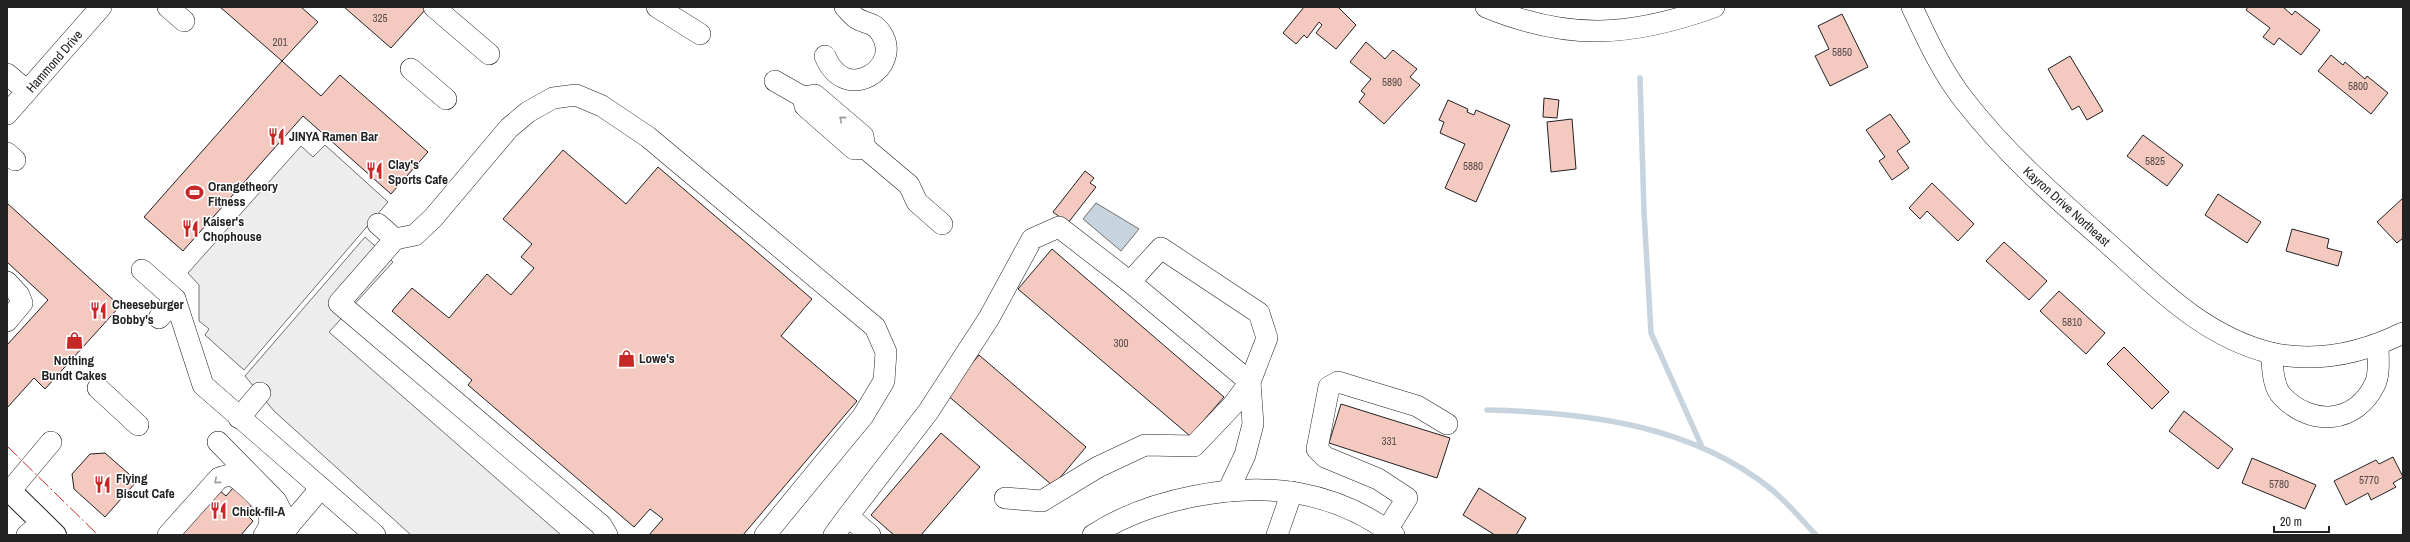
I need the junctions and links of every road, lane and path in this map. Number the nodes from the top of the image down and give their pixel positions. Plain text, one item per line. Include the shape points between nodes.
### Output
1 (101, 7) edge
2 (168, 7) edge
3 (434, 7) edge
4 (657, 7) edge
5 (845, 7) edge
6 (1486, 7) edge
7 (1714, 7) edge
8 (1912, 7) edge
9 (184, 21) dead end
10 (700, 34) dead end
11 (489, 54) dead end
12 (825, 56) dead end
13 (411, 69) dead end
14 (7, 74) edge
15 (775, 81) dead end
16 (27, 91) junction
17 (446, 99) dead end
18 (7, 114) edge
19 (378, 224) dead end
20 (942, 224) dead end
21 (395, 239) junction
22 (142, 270) dead end
23 (7, 282) edge
24 (1130, 282) junction
25 (175, 299) junction
26 (159, 318) dead end
27 (7, 321) edge
28 (2403, 333) edge
29 (2378, 345) junction
30 (2271, 353) junction
31 (1250, 382) junction
32 (98, 388) dead end
33 (260, 393) dead end
34 (239, 418) junction
35 (1447, 424) dead end
36 (138, 425) dead end
37 (51, 442) dead end
38 (218, 442) dead end
39 (321, 488) junction
40 (9, 490) edge
41 (1228, 491) junction
42 (1292, 492) junction
43 (1005, 498) dead end
44 (848, 516) junction
45 (285, 530) edge
46 (41, 531) edge
47 (1390, 532) edge
48 (168, 535) edge
49 (264, 535) edge
50 (375, 535) edge
51 (607, 535) edge
52 (765, 535) edge
53 (834, 535) edge
54 (870, 535) edge
55 (1093, 535) edge
56 (1277, 535) edge

1 - 16 street, Hammond Drive
2 - 9 street
3 - 11 street
4 - 10 street
5 - 12 street via 857,18 876,26 882,35 886,45 881,65 866,78 845,79 829,66
6 - 7 street via 1516,19 1556,29 1596,32 1637,29
8 - 30 street, Kayron Drive Northeast via 1933,53 1963,99 2001,145 2030,174 2190,315 2228,339
13 - 17 street
14 - 16 street
15 - 20 street via 803,97 815,95 863,136 865,148 909,185 917,202
16 - 18 street, Hammond Drive
19 - 21 street
21 - 51 street via 339,303 601,525
21 - 52 street via 415,234 433,218 509,128 528,112 553,98 576,95 602,106 648,137 875,327 886,352 884,381 863,416
22 - 25 street
23 - 27 street via 19,295 22,303
24 - 31 street
24 - 31 street via 1162,248 1259,313 1267,338
24 - 44 street via 1059,227 1032,239 989,318 928,412
25 - 26 street
25 - 34 street via 203,385
28 - 29 street, Kayron Drive Northeast
29 - 30 street, Kayron Drive Northeast via 2325,356
29 - 30 street via 2376,383 2367,398 2355,409 2340,416 2306,414 2281,396 2274,379
31 - 41 street via 1253,424 1245,455
31 - 43 street via 1233,405 1194,446 1145,445 1098,467 1042,501
32 - 36 street
33 - 34 street
34 - 39 street
35 - 47 street via 1417,406 1338,382 1329,387 1317,449 1325,456 1378,479 1408,498
37 - 40 street
38 - 45 street via 276,501
39 - 45 street
39 - 50 street
40 - 46 main road
41 - 42 street via 1271,489
41 - 55 street via 1179,499 1144,509 1112,522
42 - 47 street via 1342,506
42 - 56 street
44 - 53 street
44 - 54 street
49 -> 48 street via 269,529 270,518 266,508 260,498 236,477 229,475 219,478

